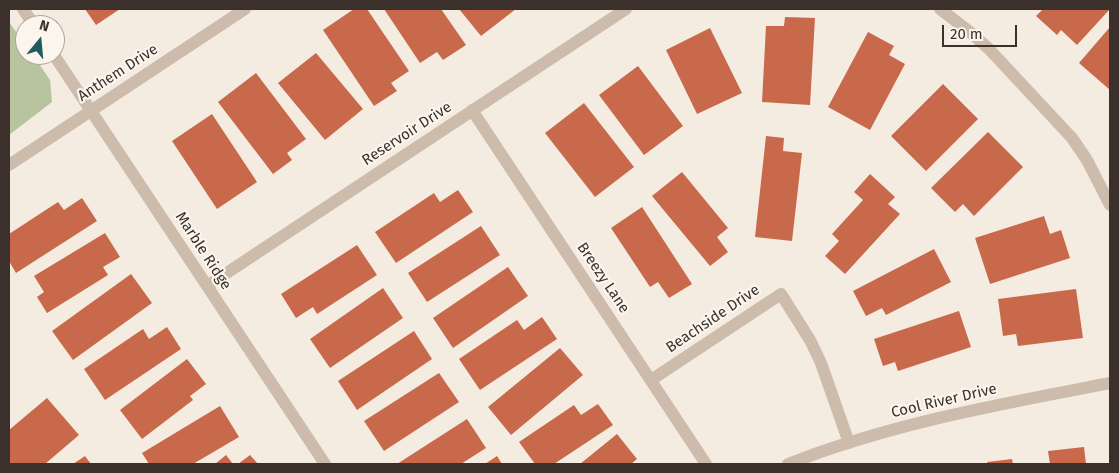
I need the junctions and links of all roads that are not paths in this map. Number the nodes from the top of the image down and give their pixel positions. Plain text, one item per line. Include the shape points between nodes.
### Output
1 (244, 9) edge
2 (626, 9) edge
3 (940, 9) edge
4 (61, 65) edge
5 (91, 110) junction
6 (472, 110) junction
7 (9, 165) edge
8 (1110, 205) edge
9 (206, 286) junction
10 (651, 380) junction
11 (1110, 383) edge
12 (849, 443) junction
13 (325, 464) edge
14 (706, 464) edge
15 (788, 464) edge

1 - 5 street, Anthem Drive
2 - 6 street, Reservoir Drive
3 - 8 street via 989,49 1072,138
4 - 5 street, Marble Ridge
5 - 7 street, Anthem Drive
5 - 9 street, Marble Ridge
6 - 9 street, Reservoir Drive
6 - 10 street, Breezy Lane
9 - 13 street, Marble Ridge
10 - 12 street, Beachside Drive via 781,294 821,363
10 - 14 street, Breezy Lane
11 - 12 street, Cool River Drive via 940,417
12 - 15 street, Cool River Drive

